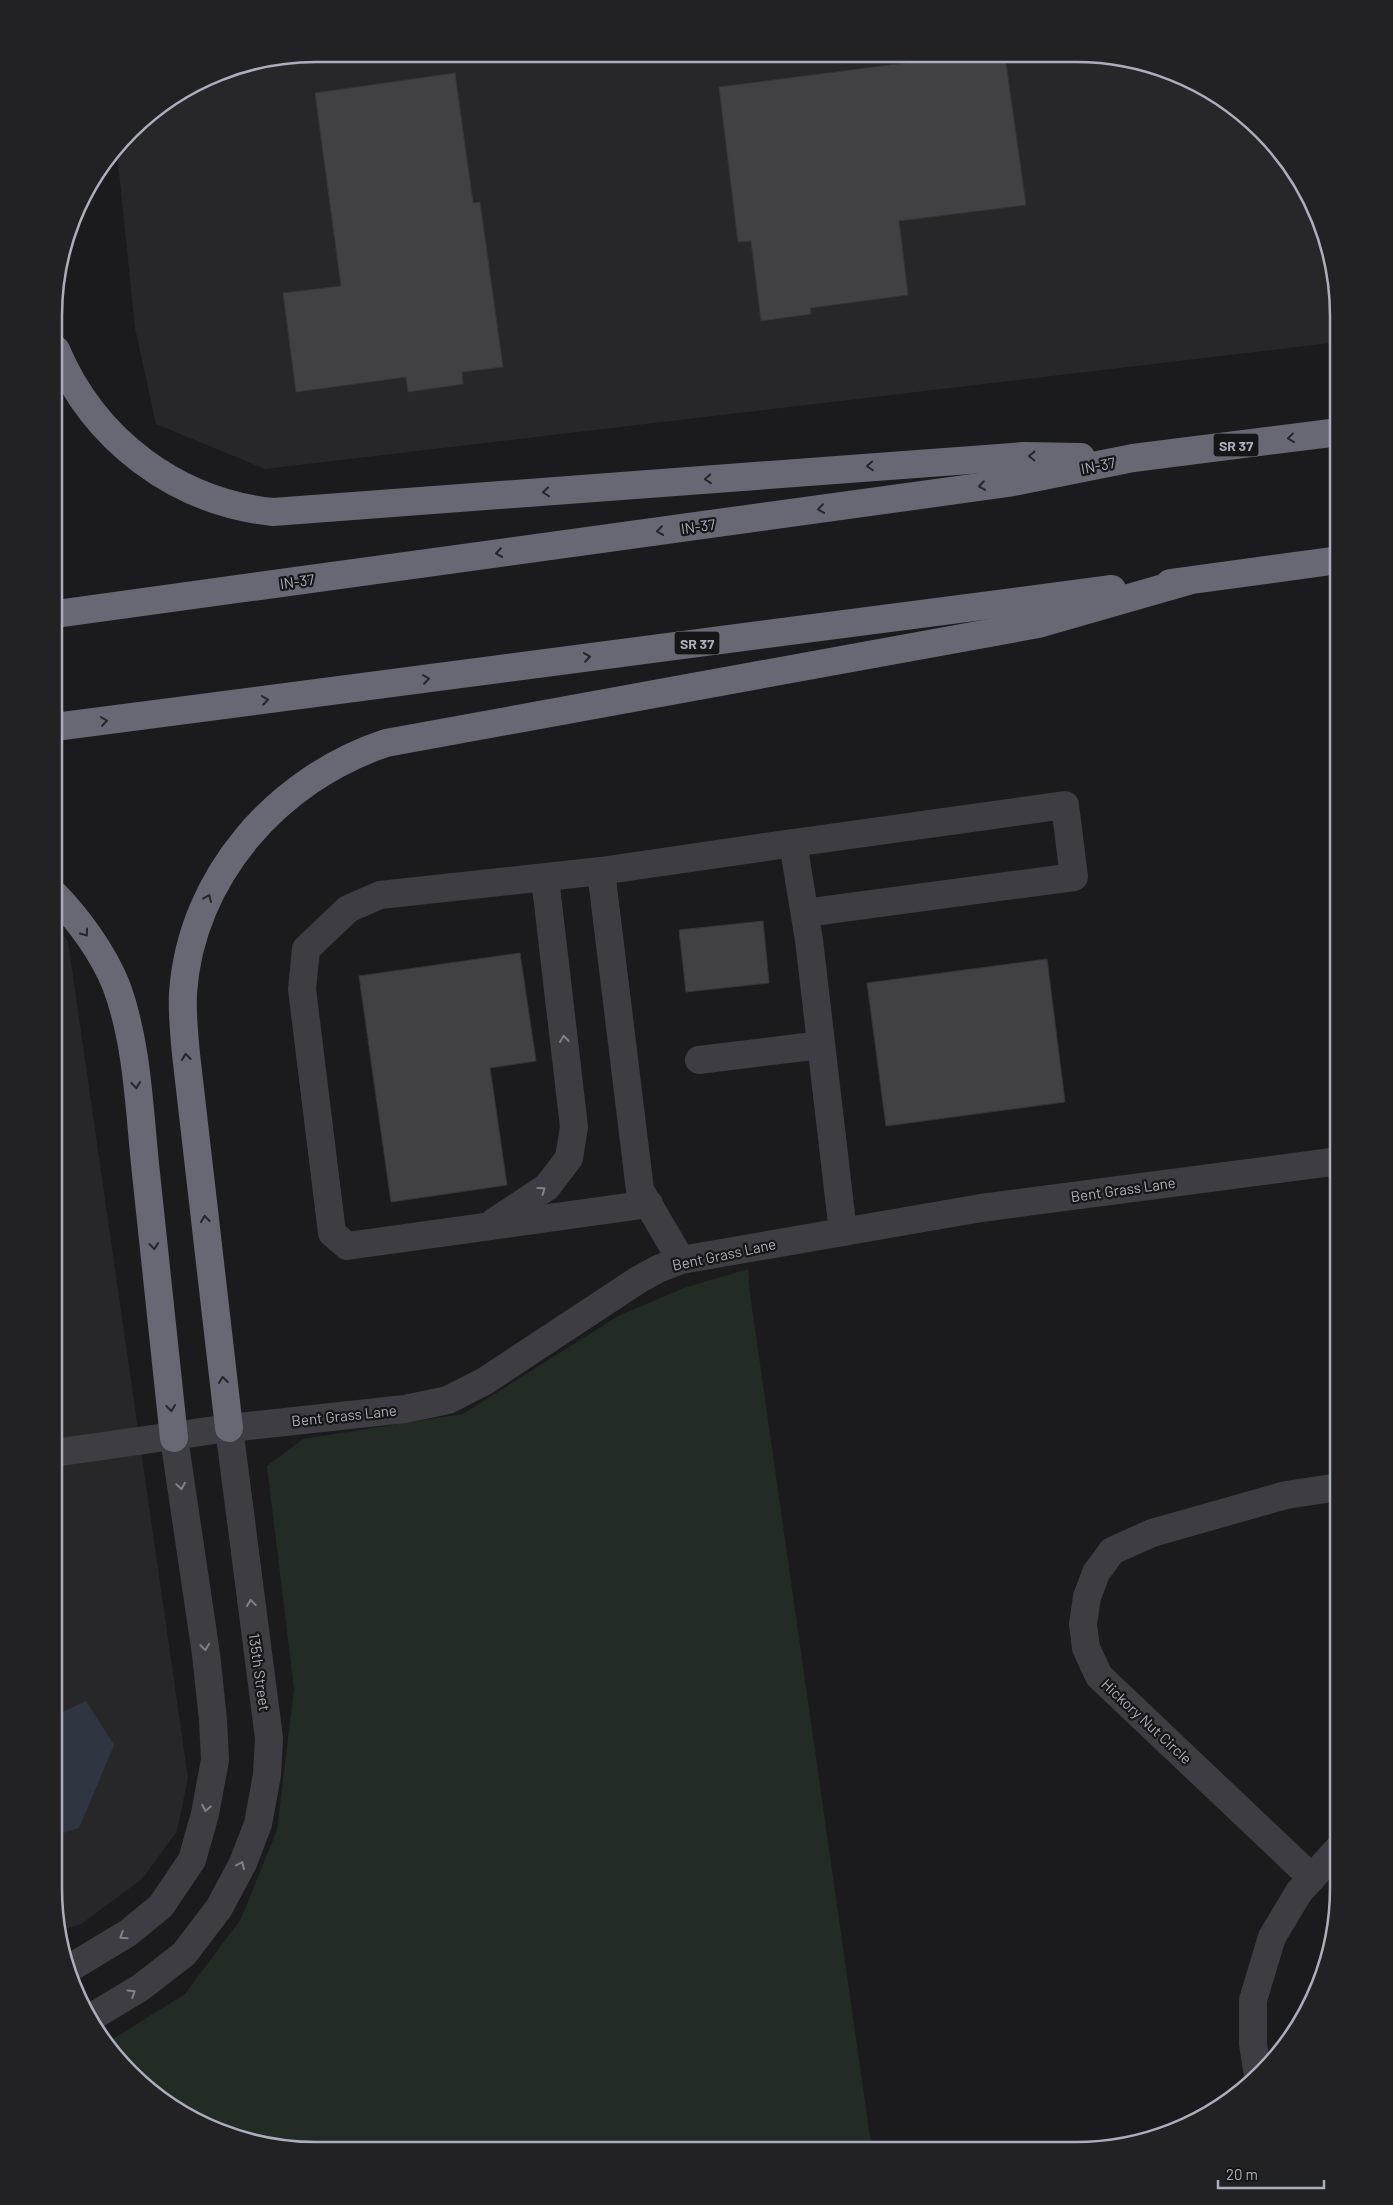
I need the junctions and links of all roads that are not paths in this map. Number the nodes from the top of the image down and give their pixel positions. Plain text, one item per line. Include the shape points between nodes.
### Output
1 (62, 361) edge
2 (1330, 433) edge
3 (1133, 458) junction
4 (1330, 561) edge
5 (1188, 581) junction
6 (62, 613) edge
7 (62, 726) edge
8 (793, 842) junction
9 (601, 871) junction
10 (545, 878) junction
11 (62, 903) edge
12 (805, 913) junction
13 (821, 1045) junction
14 (699, 1060) dead end
15 (1330, 1162) edge
16 (648, 1204) junction
17 (487, 1226) junction
18 (843, 1232) junction
19 (681, 1260) junction
20 (229, 1428) junction
21 (174, 1438) junction
22 (62, 1452) edge
23 (1330, 1489) edge
24 (1330, 1858) edge
25 (1312, 1878) junction
26 (74, 1965) edge
27 (95, 2015) edge
28 (1257, 2067) edge

3 -> 1 highway via 1024,456 273,512 247,510 192,491 138,459 110,435 89,409
2 -> 3 highway, IN-37 / SR 37
3 -> 6 highway, IN-37 / SR 37 via 1008,483
4 - 5 highway, SR 37
7 -> 5 highway, SR 37 via 1044,597
20 -> 5 highway via 186,1054 183,993 194,935 217,878 247,837 294,791 358,752 386,743 1038,624
8 - 9 street
8 - 12 street
8 - 12 street via 1065,805 1074,877
9 - 10 street
9 - 16 street via 640,1190
17 -> 10 street via 548,1187 569,1158 574,1127
10 - 17 street via 380,895 348,909 306,949 302,989 332,1233 347,1246
11 -> 21 highway via 104,961 125,1014 137,1087
12 - 13 street
13 - 14 street
13 - 18 street
15 - 18 street, Bent Grass Lane via 981,1208
16 - 17 street
16 - 19 street
18 - 19 street, Bent Grass Lane
19 - 20 street, Bent Grass Lane via 638,1280 485,1381 448,1400 405,1409
20 - 21 street, Bent Grass Lane
27 -> 20 street, 135th Street via 140,1988 184,1954 219,1908 243,1863 258,1824 267,1775 269,1738
21 - 22 street, Bent Grass Lane
21 -> 26 street via 206,1654 215,1760 205,1814 192,1860 161,1906 128,1934
23 - 25 street, Hickory Nut Circle via 1276,1498 1152,1533 1112,1551 1096,1573 1087,1597 1083,1624 1086,1648 1099,1676
24 - 25 street
25 - 28 street via 1299,1892 1272,1938 1253,2000

